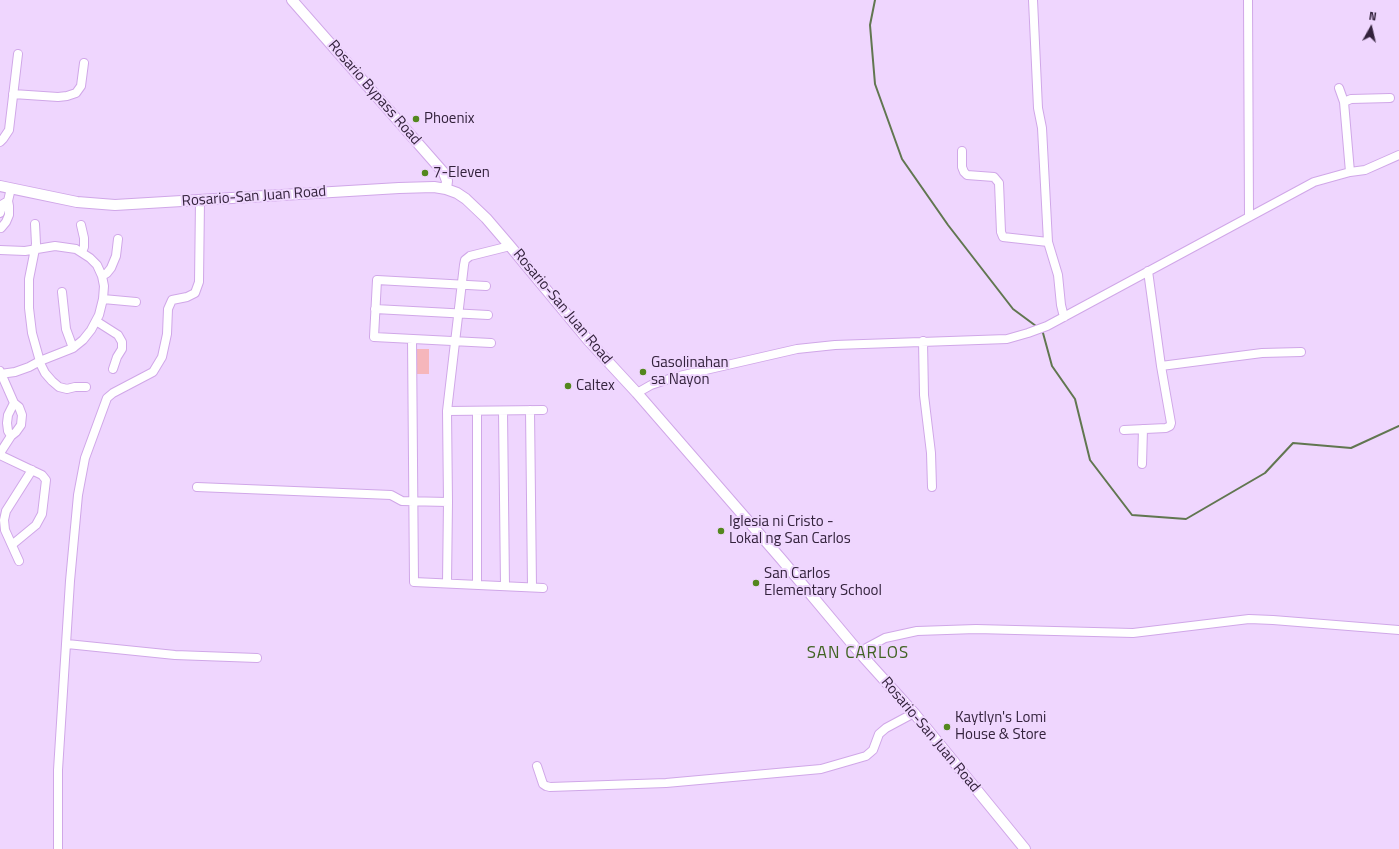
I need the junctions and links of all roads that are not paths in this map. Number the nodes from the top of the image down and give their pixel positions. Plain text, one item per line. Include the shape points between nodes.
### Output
1 (292, 0) edge
2 (1033, 0) edge
3 (1248, 0) edge
4 (18, 54) dead end
5 (84, 63) dead end
6 (1339, 88) dead end
7 (13, 94) junction
8 (1390, 98) dead end
9 (1344, 102) junction
10 (0, 142) edge
11 (962, 151) dead end
12 (1399, 155) edge
13 (1350, 172) junction
14 (0, 186) edge
15 (10, 188) junction
16 (446, 189) junction
17 (8, 201) junction
18 (200, 201) junction
19 (0, 213) edge
20 (1250, 217) junction
21 (35, 224) dead end
22 (80, 225) dead end
23 (0, 227) edge
24 (0, 231) edge
25 (118, 239) dead end
26 (1048, 242) junction
27 (510, 246) junction
28 (34, 249) junction
29 (0, 250) edge
30 (82, 252) junction
31 (1148, 271) junction
32 (102, 276) junction
33 (462, 285) junction
34 (486, 286) dead end
35 (62, 292) dead end
36 (103, 299) junction
37 (136, 302) dead end
38 (375, 309) junction
39 (458, 314) junction
40 (488, 315) dead end
41 (1064, 317) junction
42 (96, 321) junction
43 (412, 338) junction
44 (455, 341) junction
45 (923, 341) junction
46 (491, 343) dead end
47 (73, 348) junction
48 (1301, 352) dead end
49 (40, 361) junction
50 (1160, 366) junction
51 (114, 369) dead end
52 (0, 373) edge
53 (86, 387) dead end
54 (637, 393) junction
55 (14, 403) junction
56 (530, 410) junction
57 (543, 410) dead end
58 (447, 411) junction
59 (477, 411) junction
60 (503, 411) junction
61 (1143, 429) junction
62 (1124, 430) dead end
63 (11, 436) junction
64 (0, 454) edge
65 (1142, 464) dead end
66 (32, 470) junction
67 (197, 486) dead end
68 (932, 487) dead end
69 (413, 501) junction
70 (448, 502) junction
71 (13, 544) junction
72 (19, 561) dead end
73 (447, 583) junction
74 (476, 585) junction
75 (505, 586) junction
76 (532, 587) junction
77 (543, 588) dead end
78 (1399, 630) edge
79 (67, 644) junction
80 (859, 652) junction
81 (257, 658) dead end
82 (914, 713) junction
83 (536, 766) dead end
84 (58, 849) edge
85 (1025, 849) edge

1 - 16 main road, Rosario Bypass Road via 444,173
2 - 26 street
3 - 20 street
4 - 7 street
5 - 7 street via 82,86 76,93 58,97
6 - 9 street
7 - 10 street via 9,130
8 - 9 street via 1351,99
9 - 13 street
11 - 26 street via 962,167 967,175 994,177 999,183 1002,237
12 - 13 street via 1365,170
13 - 20 street via 1314,182
14 - 15 main road, Rosario-San Juan Road
15 - 17 street
15 - 18 main road, Rosario-San Juan Road via 96,204
16 - 18 main road, Rosario-San Juan Road via 399,188
16 - 27 main road, Rosario-San Juan Road via 466,199
17 - 19 street via 3,204
17 - 23 street via 9,215
18 - 79 street via 199,282 195,293 172,300 168,309 167,334 162,357 153,372 107,398 85,458 78,495
20 - 31 street
21 - 28 street
22 - 30 street via 84,238
23 - 24 street
25 - 32 street via 116,256 111,268
26 - 41 street via 1058,275
27 - 33 street via 470,256 465,260
27 - 54 main road, Rosario-San Juan Road via 588,340
28 - 29 street
28 - 30 street via 55,246
28 - 49 street via 29,308 32,333
30 - 32 street via 97,265
31 - 41 street
31 - 50 street
32 - 36 street
33 - 34 street
33 - 38 street via 377,280
33 - 39 street
35 - 47 street via 66,328
36 - 37 street
36 - 42 street
38 - 39 street
38 - 43 street via 374,337
39 - 40 street
39 - 44 street
41 - 45 street via 1048,326 1006,339
42 - 47 street via 83,340
42 - 51 street via 118,335 122,342
43 - 44 street
43 - 69 street
44 - 46 street
44 - 58 street
45 - 54 street via 797,349 674,377
45 - 68 street via 924,395
47 - 49 street
48 - 50 street via 1262,353
49 - 52 street via 15,372
49 - 53 street via 45,373 59,387
50 - 61 street via 1171,423 1166,428
52 - 55 street
54 - 80 main road, Rosario-San Juan Road
55 - 63 street via 6,423
55 - 63 street via 19,407 22,416 21,425
56 - 57 street
56 - 60 street
56 - 76 street
58 - 59 street
58 - 70 street
59 - 60 street
59 - 74 street
60 - 75 street
61 - 62 street
61 - 65 street
63 - 64 street
64 - 66 street
66 - 71 street via 6,510 5,530
66 - 71 street via 46,480 42,514 36,525
67 - 69 street via 391,495 402,501
69 - 70 street
69 - 73 street via 414,582
70 - 73 street
71 - 72 street
73 - 74 street
74 - 75 street
75 - 76 street
76 - 77 street
78 - 80 street via 1249,619 1133,633 976,629 917,631 885,638
79 - 81 street via 175,655
79 - 84 street via 58,770
80 - 82 main road, Rosario-San Juan Road
82 - 83 street via 879,734 873,750 866,756 820,769 666,783 550,787 543,784
82 - 85 main road, Rosario-San Juan Road

